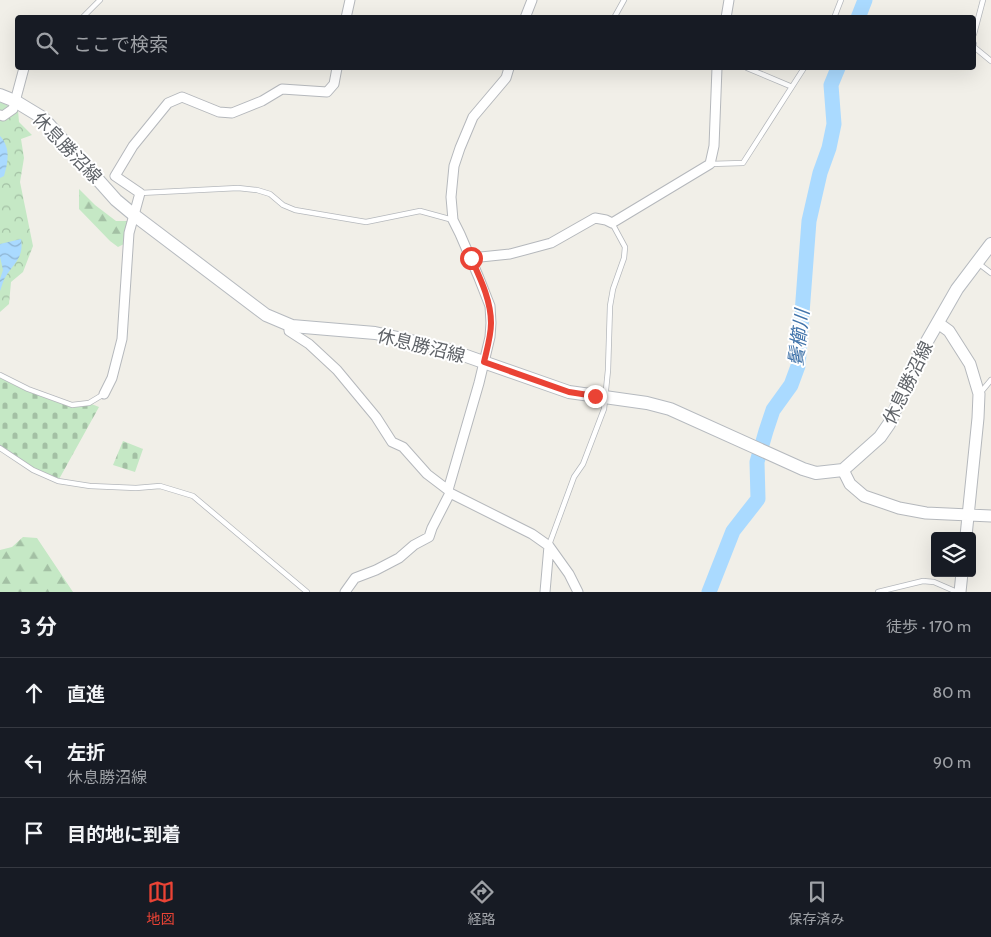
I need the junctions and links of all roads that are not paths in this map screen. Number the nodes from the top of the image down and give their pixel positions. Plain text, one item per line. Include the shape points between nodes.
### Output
1 (100, 0) edge
2 (350, 0) edge
3 (532, 0) edge
4 (624, 0) edge
5 (729, 0) edge
6 (840, 0) edge
7 (983, 0) edge
8 (85, 15) edge
9 (347, 15) edge
10 (526, 15) edge
11 (616, 15) edge
12 (726, 15) edge
13 (835, 15) edge
14 (976, 26) edge
15 (976, 49) edge
16 (991, 61) edge
17 (23, 70) edge
18 (337, 70) edge
19 (508, 70) edge
20 (717, 70) edge
21 (752, 70) edge
22 (802, 70) edge
23 (790, 86) junction
24 (0, 95) edge
25 (15, 101) junction
26 (0, 115) edge
27 (710, 164) junction
28 (140, 193) junction
29 (134, 215) junction
30 (453, 220) junction
31 (612, 223) junction
32 (991, 244) edge
33 (471, 258) junction
34 (977, 262) junction
35 (991, 273) edge
36 (938, 324) junction
37 (289, 325) junction
38 (484, 362) junction
39 (0, 375) edge
40 (991, 380) edge
41 (104, 394) joint
42 (979, 394) junction
43 (605, 397) junction
44 (0, 448) edge
45 (842, 470) junction
46 (449, 492) junction
47 (968, 514) junction
48 (991, 516) edge
49 (966, 532) edge
50 (549, 546) junction
51 (961, 577) edge
52 (306, 592) edge
53 (345, 592) edge
54 (545, 592) edge
55 (578, 592) edge
56 (878, 592) edge
57 (958, 592) edge

1 - 8 lane
2 - 9 street
3 - 10 street
4 - 11 lane
5 - 12 street
6 - 13 lane
7 - 14 lane
15 - 16 lane
17 - 25 street
18 - 28 street via 334,84 327,92 282,89 232,113 219,112 182,97 168,103 133,146 115,176
19 - 30 street via 506,78 473,117 460,148 454,166
20 - 27 street via 714,146
21 - 23 lane
22 - 23 lane
23 - 27 lane via 743,163
24 - 25 main road, 休息勝沼線
25 - 26 street via 13,109
25 - 29 main road, 休息勝沼線 via 43,118 116,200
27 - 31 street
28 - 29 street
28 - 30 lane via 238,188 270,194 295,210 339,218 366,222 420,212
29 - 37 main road, 休息勝沼線 via 266,315
29 - 41 street via 129,233 122,339 112,378
30 - 33 street
31 - 33 street via 595,218 551,243 510,254
31 - 43 lane via 624,247 624,258 610,306
32 - 34 main road, 休息勝沼線
33 - 38 street via 490,306 490,330
34 - 35 lane
34 - 36 main road, 休息勝沼線 via 957,289
36 - 42 street via 949,331 970,364
36 - 45 main road, 休息勝沼線 via 918,357 880,437
37 - 38 main road, 休息勝沼線 via 375,333
37 - 46 street via 289,331 309,344 346,380 392,442 403,447 427,474
38 - 43 main road, 休息勝沼線 via 569,392
38 - 46 street
39 - 41 lane via 72,405 89,403
40 - 42 lane
42 - 47 street
43 - 45 main road, 休息勝沼線 via 670,410 803,469 816,473
43 - 50 lane via 598,428 574,477
44 - 52 lane via 33,470 58,481 90,486 160,486 193,496
45 - 47 street via 850,484 864,496 900,508
46 - 50 street
46 - 53 street via 429,537 399,558 355,578
47 - 48 street
47 - 49 street
50 - 54 street
50 - 55 street
51 - 57 street
56 - 57 lane via 923,581

